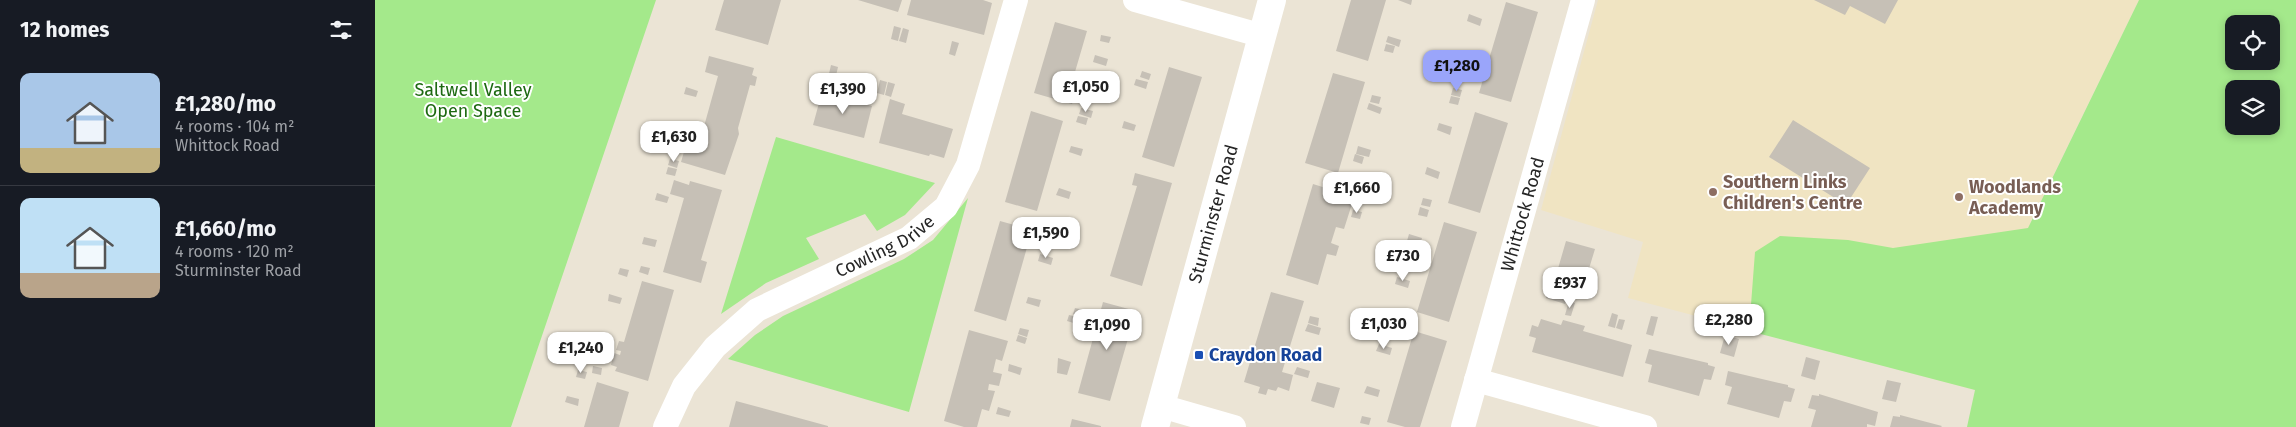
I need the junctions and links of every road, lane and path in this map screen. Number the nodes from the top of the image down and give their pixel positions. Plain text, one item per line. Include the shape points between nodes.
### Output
1 (1016, 0) edge
2 (1135, 0) edge
3 (1272, 0) edge
4 (1583, 0) edge
5 (1263, 36) junction
6 (1476, 380) junction
7 (1158, 417) edge
8 (665, 427) edge
9 (1235, 427) edge
10 (1463, 427) edge
11 (1645, 427) edge

1 - 8 street, Cowling Drive via 967,164 946,207 909,238 757,310 715,347 684,386
2 - 5 street
3 - 5 street, Sturminster Road
4 - 6 street, Whittock Road
5 - 7 street, Sturminster Road
6 - 10 street, Whittock Road
6 - 11 street
7 - 9 street

